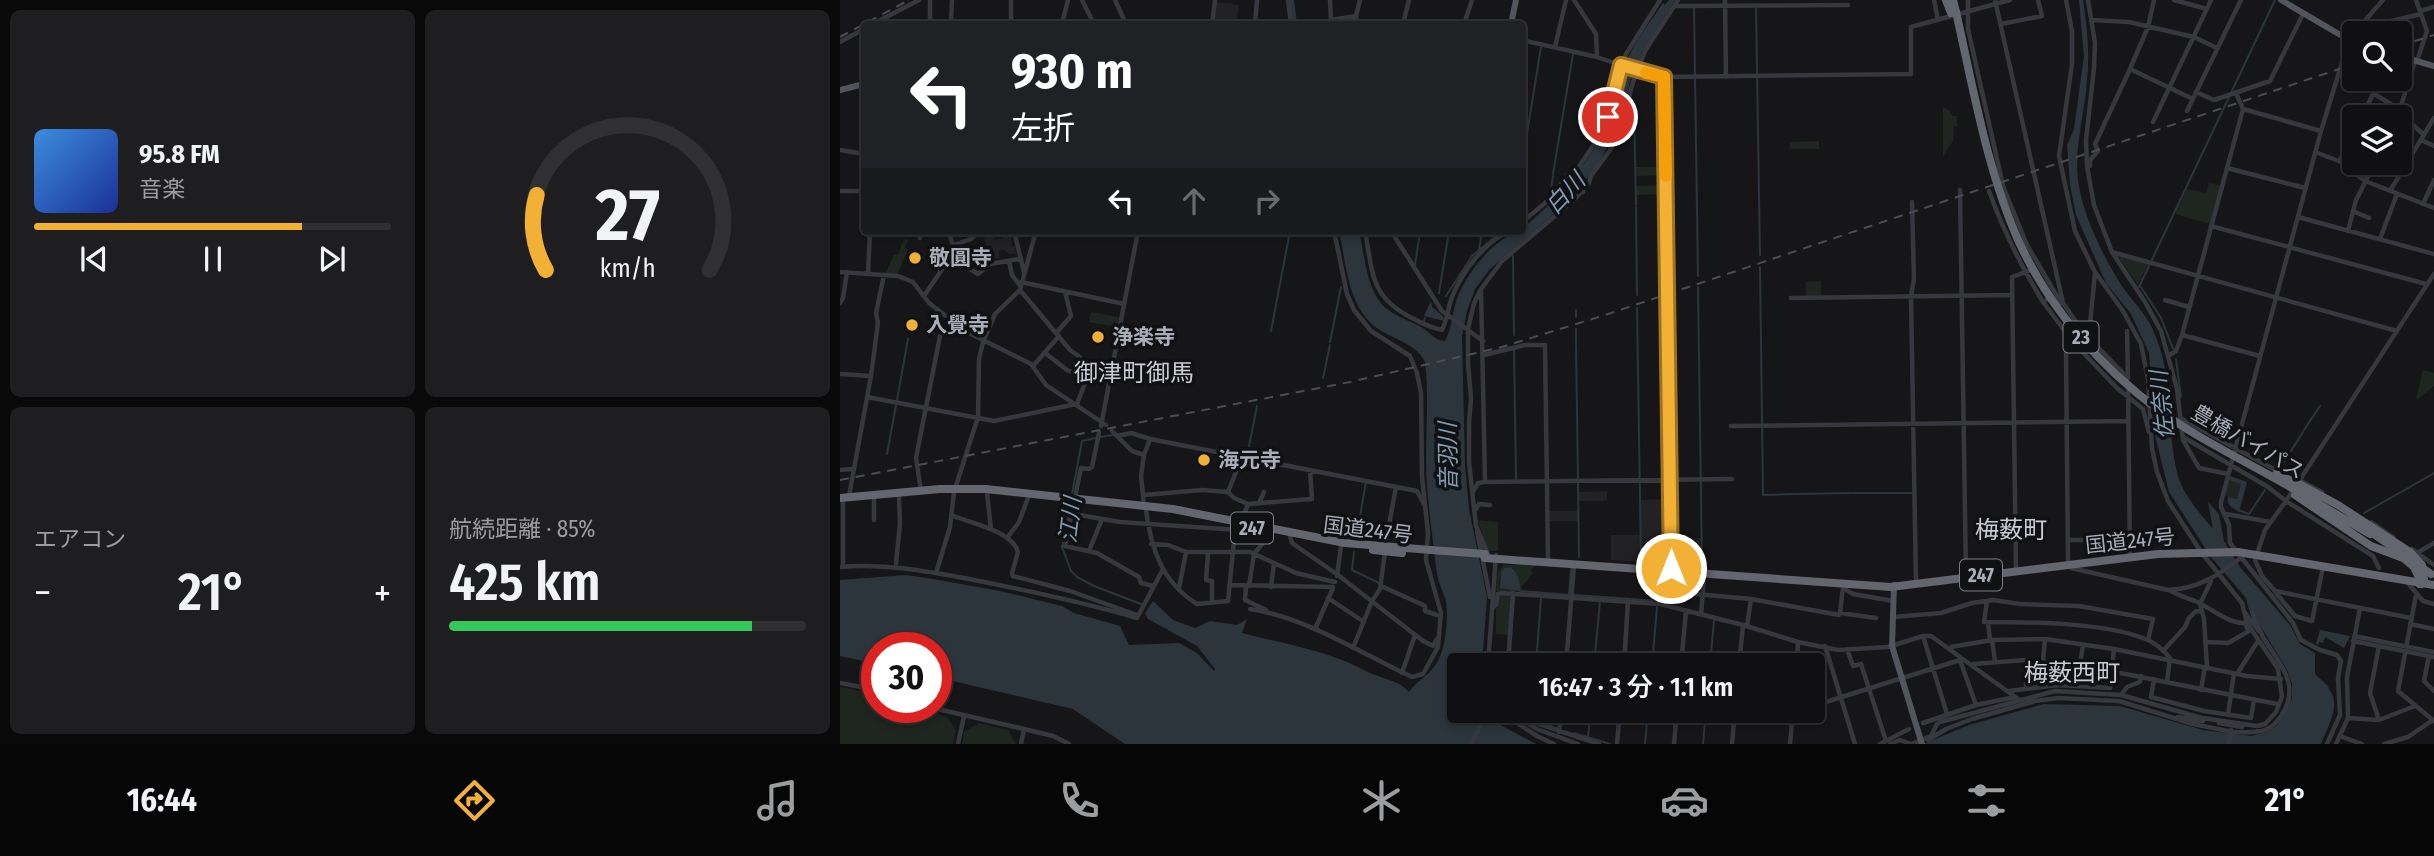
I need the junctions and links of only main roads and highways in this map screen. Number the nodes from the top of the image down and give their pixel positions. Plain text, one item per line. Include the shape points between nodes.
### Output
1 (1516, 0) edge
2 (1946, 0) edge
3 (1955, 0) edge
4 (2281, 0) edge
5 (1955, 12) junction
6 (1512, 21) edge
7 (2342, 32) edge
8 (2412, 60) edge
9 (2434, 66) edge
10 (861, 85) edge
11 (840, 90) edge
12 (2298, 488) junction
13 (955, 491) junction
14 (843, 500) edge
15 (1073, 501) junction
16 (1241, 526) junction
17 (1429, 552) junction
18 (1490, 556) junction
19 (2404, 559) junction
20 (2423, 567) junction
21 (1669, 570) junction
22 (2370, 574) junction
23 (2434, 577) edge
24 (2397, 579) junction
25 (2415, 583) junction
26 (2434, 584) edge
27 (1894, 585) junction
28 (2434, 591) edge
29 (1923, 742) edge

1 - 6 main road
2 - 5 highway
3 - 5 highway, 豊橋バイパス / 23
4 - 7 main road
5 - 12 highway, 豊橋バイパス / 23, bridge via 2005,198 2021,240 2054,298 2099,355 2134,387 2178,420
5 - 12 highway, 豊橋バイパス / 23, bridge via 2008,216 2065,318 2145,400
8 - 9 main road
10 - 11 main road
12 - 19 highway via 2371,546
12 - 20 highway via 2338,505 2410,552
12 - 23 highway, 豊橋バイパス / 23, bridge
13 - 14 highway, 国道247号 / 247
13 - 14 highway, 国道247号 / 247
13 - 15 highway, 国道247号 / 247
13 - 15 highway, 国道247号 / 247 via 986,489
15 - 16 highway, 国道247号 / 247 via 1145,508
16 - 17 highway, 国道247号 / 247
16 - 17 highway, 国道247号 / 247 via 1341,546
17 - 18 highway, 国道247号 / 247, bridge
18 - 21 highway, 国道247号 / 247
18 - 21 highway, 国道247号 / 247
19 - 24 highway via 2411,572
19 - 25 highway via 2414,567
20 - 25 highway via 2424,579
20 - 26 highway
21 - 27 highway, 国道247号 / 247
21 - 27 highway, 国道247号 / 247
22 - 24 highway, 国道247号 / 247
22 - 25 highway, 国道247号 / 247
22 - 27 highway, 国道247号 / 247 via 2257,555 2203,552
24 - 25 highway, 国道247号 / 247
25 - 26 highway, 国道247号 / 247
25 - 28 highway
27 - 29 main road via 1892,646

